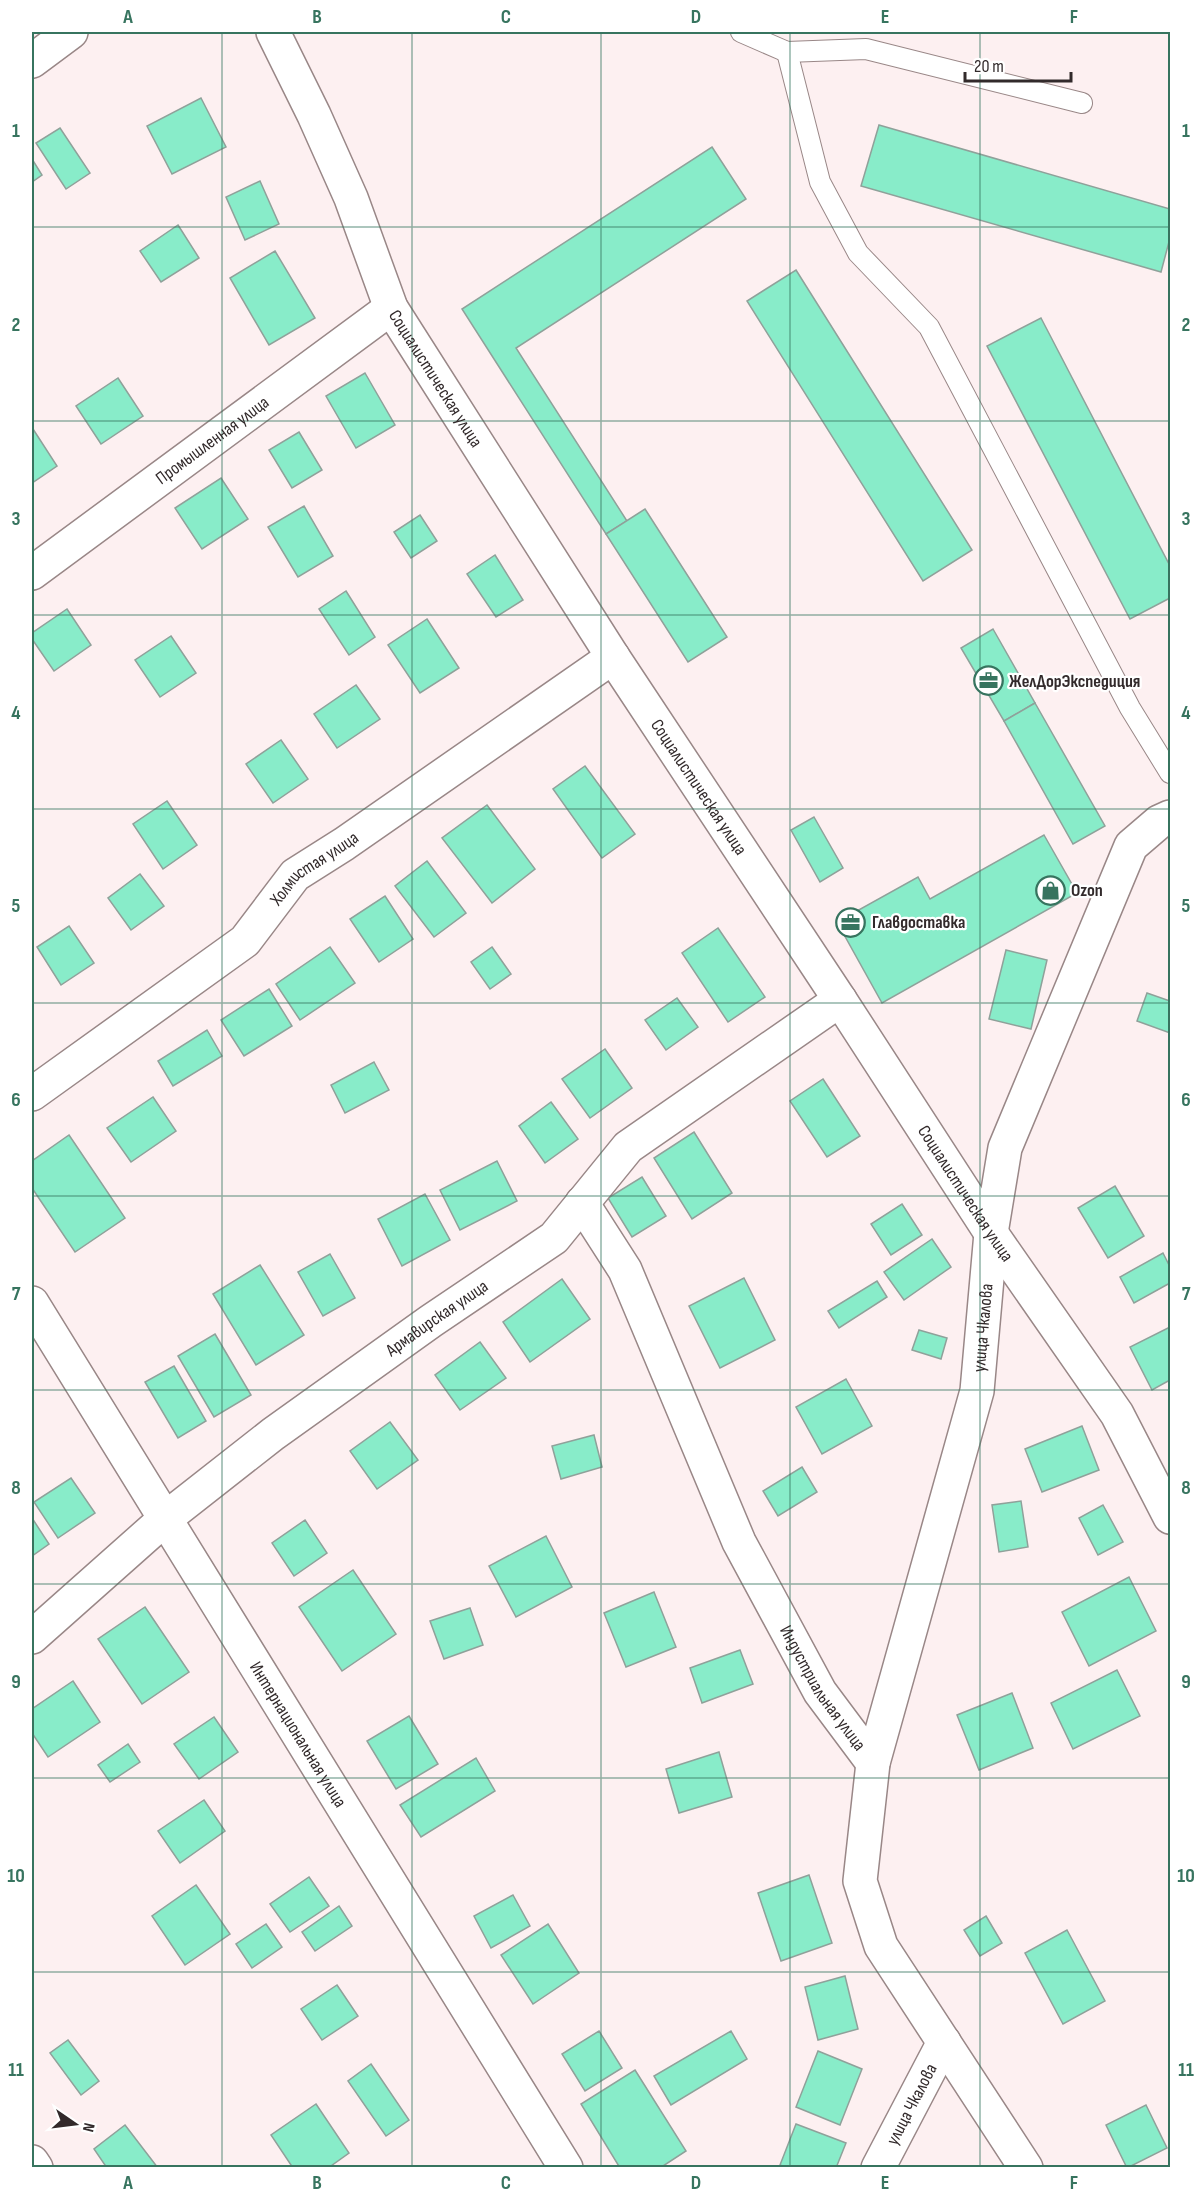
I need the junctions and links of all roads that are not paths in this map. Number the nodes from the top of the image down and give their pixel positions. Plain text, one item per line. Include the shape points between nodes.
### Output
1 (71, 32) edge
2 (273, 32) edge
3 (741, 32) edge
4 (787, 52) junction
5 (32, 61) edge
6 (1082, 102) dead end
7 (391, 308) junction
8 (32, 573) edge
9 (613, 657) junction
10 (1170, 773) edge
11 (1170, 817) edge
12 (840, 1000) junction
13 (32, 1094) edge
14 (582, 1203) junction
15 (991, 1233) junction
16 (32, 1303) edge
17 (1170, 1517) edge
18 (166, 1518) junction
19 (32, 1637) edge
20 (873, 1763) junction
21 (944, 2042) junction
22 (32, 2162) edge
23 (36, 2168) edge
24 (566, 2168) edge
25 (878, 2168) edge
26 (1026, 2168) edge

1 - 5 street
2 - 7 street, Социалистическая улица via 351,198
3 - 4 lane
4 - 6 lane via 866,49
4 - 10 lane via 820,182 858,253 928,327 1130,708
7 - 8 street, Промышленная улица
7 - 9 street, Социалистическая улица
9 - 12 street, Социалистическая улица
9 - 13 street, Холмистая улица via 295,875 245,941
11 - 15 street, улица Чкалова via 1131,846 1005,1148
12 - 14 street, Армавирская улица via 628,1147
12 - 15 street, Социалистическая улица
14 - 18 street, Армавирская улица via 554,1238 273,1434
14 - 20 street, Индустриальная улица via 625,1270 739,1542 820,1692
15 - 17 street, Социалистическая улица via 1118,1414
15 - 20 street, улица Чкалова via 977,1391
16 - 18 street, Интернациональная улица
18 - 19 street, Армавирская улица
18 - 24 street, Интернациональная улица
20 - 21 street, Индустриальная улица via 860,1881 881,1946
21 - 25 street, улица Чкалова
21 - 26 street, Индустриальная улица
22 - 23 street

